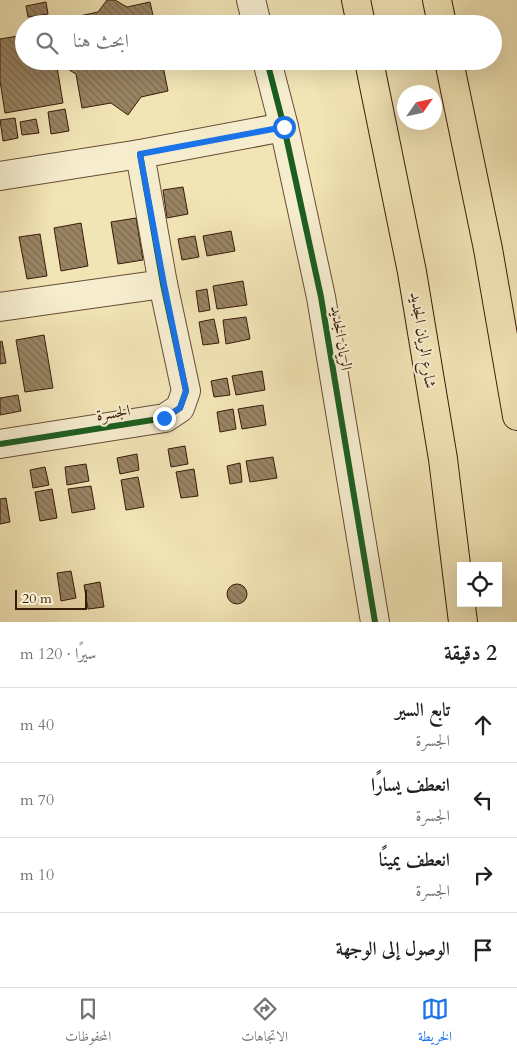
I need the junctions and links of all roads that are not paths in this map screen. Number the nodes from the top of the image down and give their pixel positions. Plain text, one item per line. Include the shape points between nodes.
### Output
1 (251, 0) edge
2 (356, 0) edge
3 (437, 0) edge
4 (255, 15) edge
5 (359, 15) edge
6 (440, 15) edge
7 (269, 70) edge
8 (371, 70) edge
9 (451, 70) edge
10 (284, 127) junction
11 (140, 154) junction
12 (0, 176) edge
13 (164, 284) junction
14 (0, 307) edge
15 (517, 416) edge
16 (0, 444) edge
17 (375, 622) edge
18 (463, 622) edge

1 - 4 street
2 - 5 highway
3 - 6 highway
7 - 10 street, الريان الجديد
8 - 18 highway, شارع الريان الجديد via 412,272 443,459
9 - 15 highway via 488,249
10 - 11 street
10 - 17 street, الريان الجديد via 321,297
11 - 12 street
11 - 13 street, الجسرة
13 - 14 street
13 - 16 street, الجسرة via 186,391 180,408 164,418

